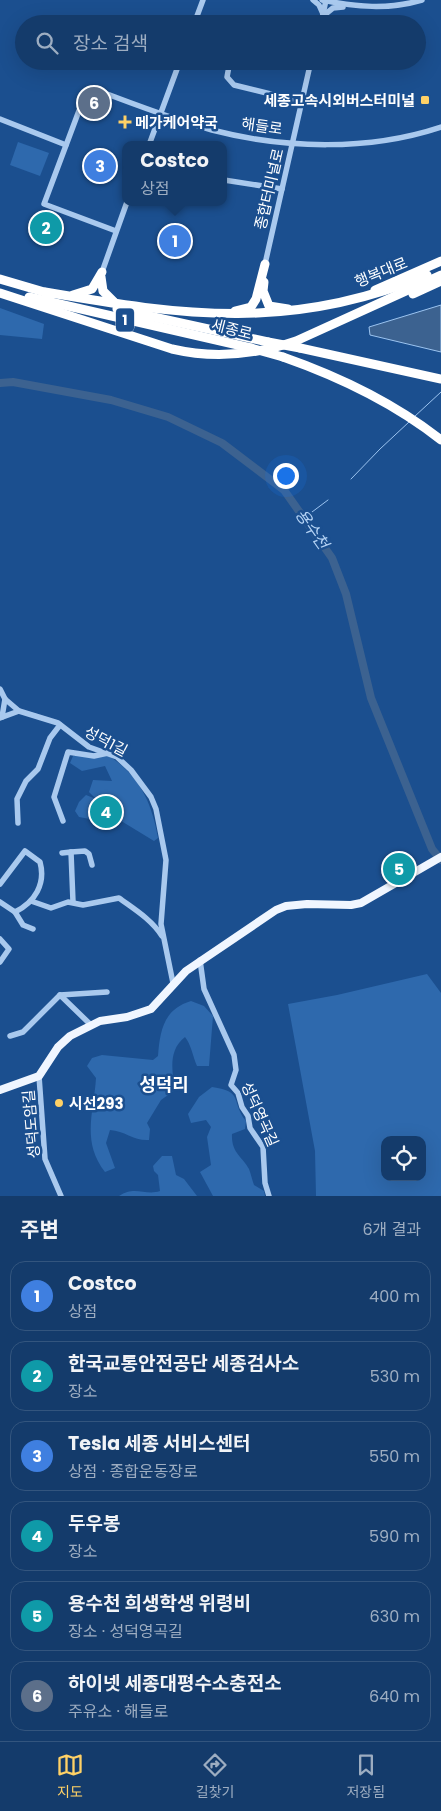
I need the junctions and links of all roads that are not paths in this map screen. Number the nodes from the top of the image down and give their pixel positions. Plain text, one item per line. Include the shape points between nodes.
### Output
1 (203, 0) edge
2 (313, 0) edge
3 (325, 0) edge
4 (422, 0) edge
5 (354, 6) junction
6 (198, 15) edge
7 (323, 15) edge
8 (323, 15) edge
9 (324, 15) edge
10 (177, 70) edge
11 (228, 70) edge
12 (309, 70) edge
13 (302, 102) junction
14 (161, 115) junction
15 (0, 119) edge
16 (441, 127) edge
17 (151, 141) edge
18 (292, 143) junction
19 (66, 145) junction
20 (227, 180) edge
21 (282, 189) junction
22 (126, 206) edge
23 (116, 232) junction
24 (441, 261) edge
25 (266, 264) junction
26 (441, 269) edge
27 (102, 272) junction
28 (441, 275) edge
29 (0, 279) edge
30 (441, 282) edge
31 (0, 288) edge
32 (45, 292) junction
33 (0, 293) edge
34 (66, 296) junction
35 (115, 304) junction
36 (330, 306) junction
37 (303, 311) junction
38 (214, 314) junction
39 (334, 326) junction
40 (439, 378) edge
41 (441, 439) edge
42 (0, 689) edge
43 (5, 699) junction
44 (19, 711) junction
45 (1, 717) edge
46 (60, 726) junction
47 (108, 753) junction
48 (63, 821) dead end
49 (18, 823) dead end
50 (71, 852) junction
51 (62, 853) dead end
52 (441, 857) edge
53 (92, 865) dead end
54 (0, 884) edge
55 (31, 901) junction
56 (0, 902) edge
57 (74, 902) junction
58 (15, 912) junction
59 (33, 929) dead end
60 (163, 938) junction
61 (0, 939) edge
62 (200, 960) junction
63 (0, 962) edge
64 (173, 983) junction
65 (107, 992) dead end
66 (60, 995) junction
67 (91, 1025) junction
68 (10, 1036) dead end
69 (39, 1076) junction
70 (0, 1090) edge
71 (61, 1196) edge
72 (269, 1196) edge

1 - 6 street
2 - 7 street
3 - 5 street
3 - 8 street
4 - 5 street via 395,6
5 - 9 street via 333,8
10 - 14 street
11 - 13 street via 227,77 234,85
12 - 13 street, 종합터미널로
13 - 18 street, 종합터미널로
14 - 17 street
14 - 18 street, 해들로 via 220,132
14 - 19 street, 해들로 via 94,88 86,92
15 - 19 street
16 - 18 street, 해들로 via 374,141
18 - 21 street, 종합터미널로
19 - 23 street via 44,204
20 - 21 street
21 - 25 street, 종합터미널로
22 - 23 street
23 - 27 street
24 - 36 highway, 행복대로
25 - 37 highway via 263,290 269,306
25 - 38 highway via 251,307
26 - 36 highway via 389,291
27 - 34 highway via 92,289
27 - 35 highway via 102,292
28 - 39 highway
29 - 32 highway, 세종로 / 1
30 - 39 highway
31 - 41 highway, 세종로 / 1, bridge via 283,357 357,386
32 - 34 highway
32 - 40 highway, 세종로 / 1, bridge
33 - 39 highway via 153,344 192,353 255,353
34 - 35 highway
35 - 38 highway
36 - 37 highway
37 - 38 highway
42 - 43 street, 성덕1길
43 - 44 street, 성덕1길
43 - 45 street
44 - 45 street
44 - 46 street, 성덕1길
46 - 47 street, 성덕1길 via 89,747
46 - 49 street via 50,738 38,770 26,781 17,799
47 - 48 street via 94,756 68,752 54,797
47 - 60 street, 성덕1길 via 131,770 156,809 166,860 162,897
50 - 51 street
50 - 53 street via 85,851
50 - 57 street
52 - 62 main road via 361,903 351,906 286,906
54 - 55 street via 26,851 40,862 41,884
55 - 57 street, 성덕1길 via 50,908
55 - 58 street
56 - 58 street
57 - 60 street, 성덕1길 via 83,905 119,898 148,918
58 - 59 street via 23,925
60 - 64 street, 성덕1길
61 - 63 street via 9,949
62 - 64 main road
62 - 72 street, 성덕영곡길 via 204,989 234,1055 236,1070 231,1085 238,1093 252,1131 262,1147
64 - 67 main road via 167,994 151,1008
65 - 66 street
66 - 67 street
66 - 68 street via 23,1032
67 - 69 main road via 58,1047
69 - 70 main road
69 - 71 street, 성덕도암길 via 46,1159

